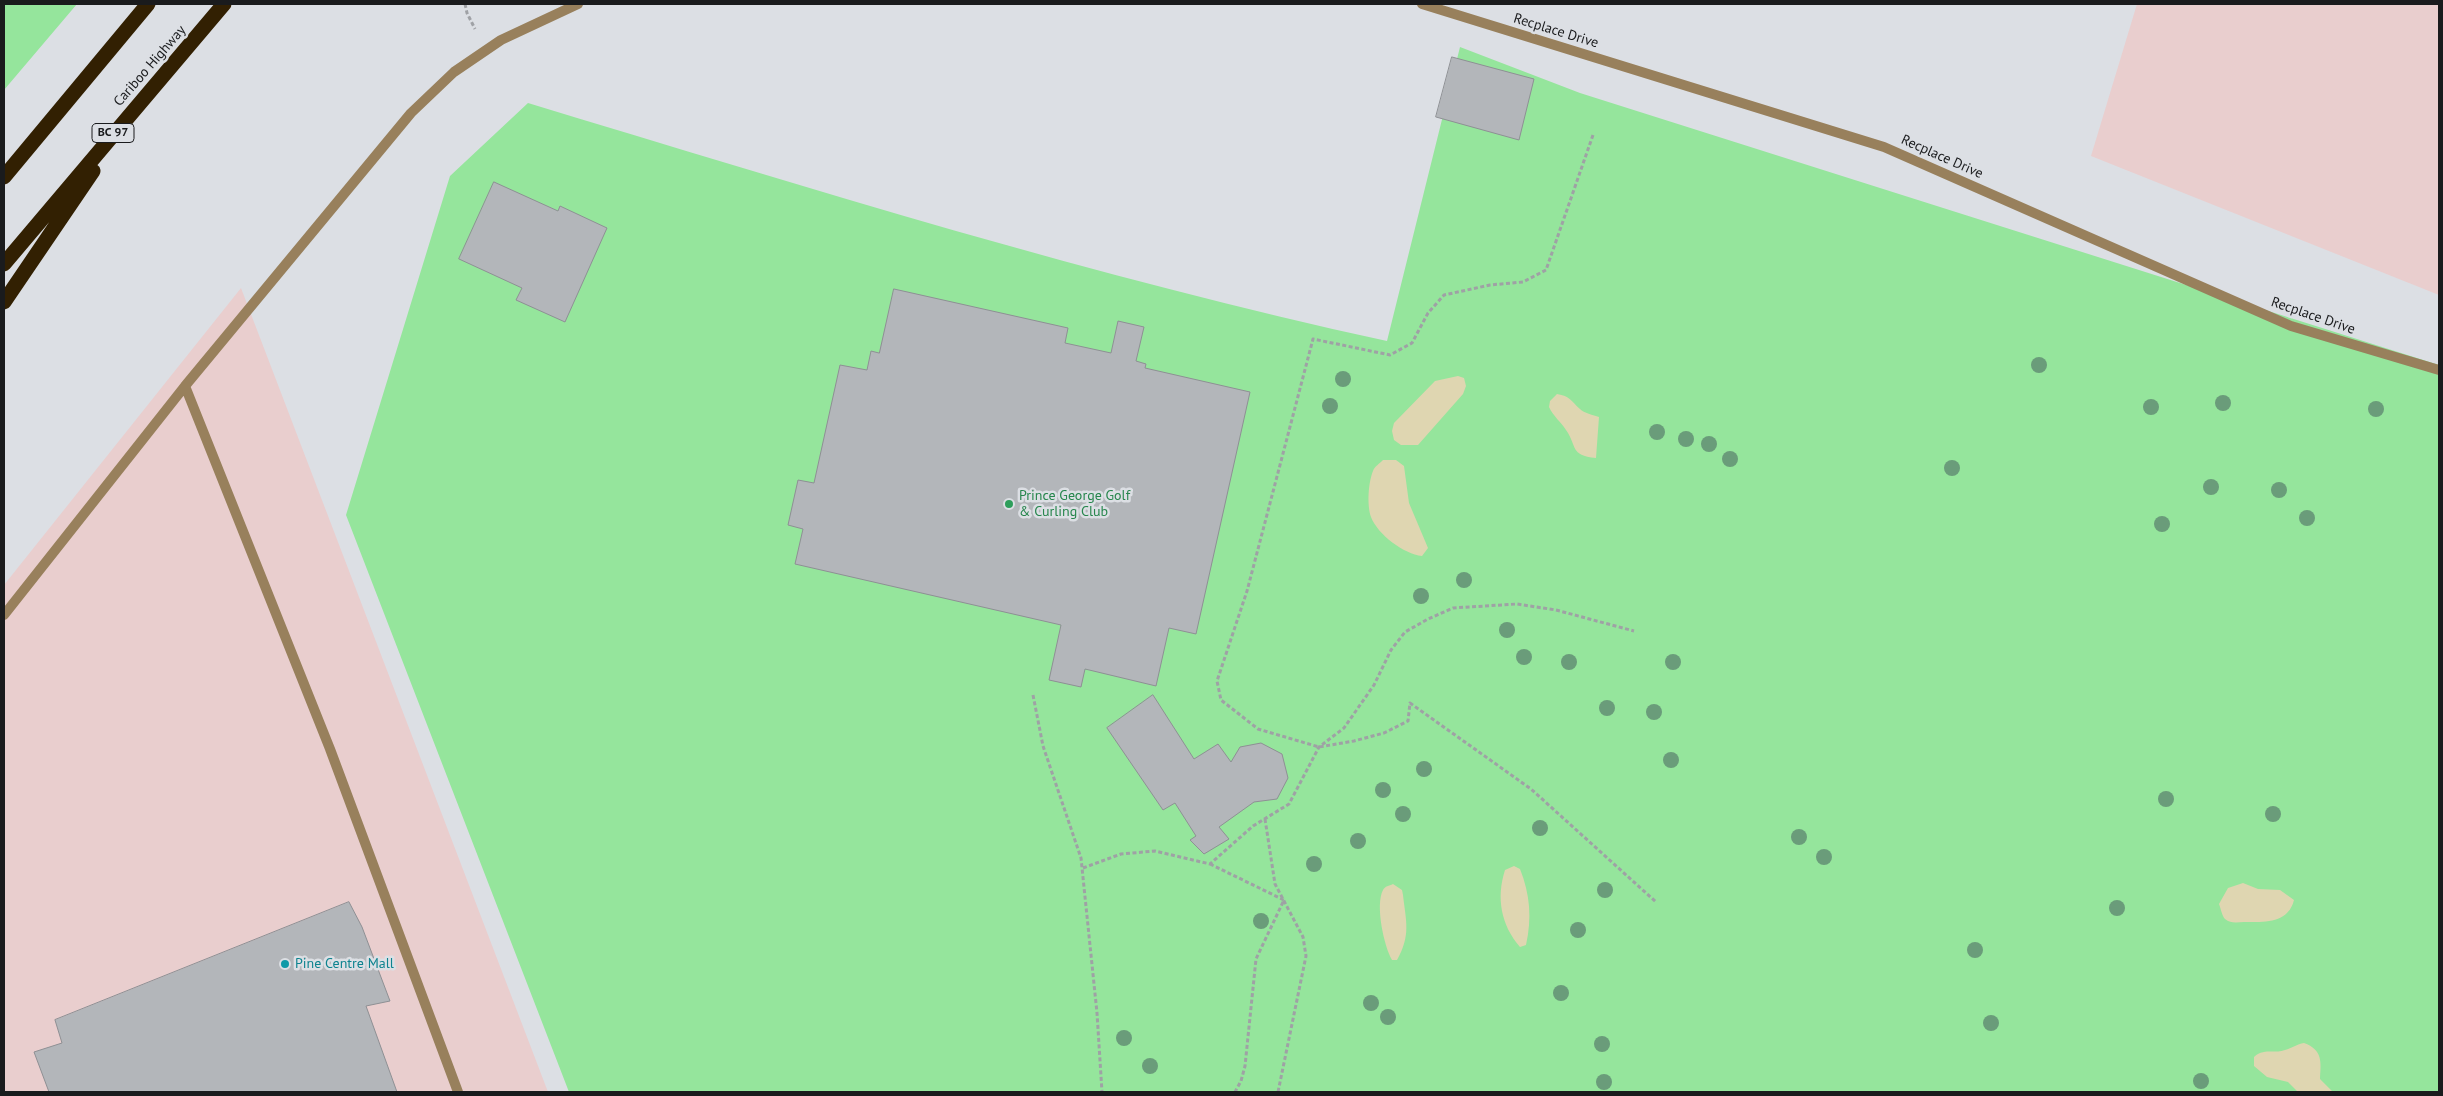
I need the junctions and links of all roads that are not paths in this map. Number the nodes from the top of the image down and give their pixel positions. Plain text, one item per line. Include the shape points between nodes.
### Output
1 (148, 4) edge
2 (224, 4) edge
3 (578, 4) edge
4 (1422, 4) edge
5 (140, 102) junction
6 (4, 177) edge
7 (4, 264) edge
8 (4, 302) edge
9 (2439, 370) edge
10 (184, 386) junction
11 (4, 615) edge
12 (458, 1092) edge

1 - 6 highway
2 - 5 highway, Cariboo Highway / BC 97
3 - 10 street via 502,40 454,72 411,113
4 - 9 street, Recplace Drive via 1884,147 2291,326
5 - 7 highway, Cariboo Highway / BC 97
5 - 8 highway
10 - 11 street
10 - 12 street via 330,749

